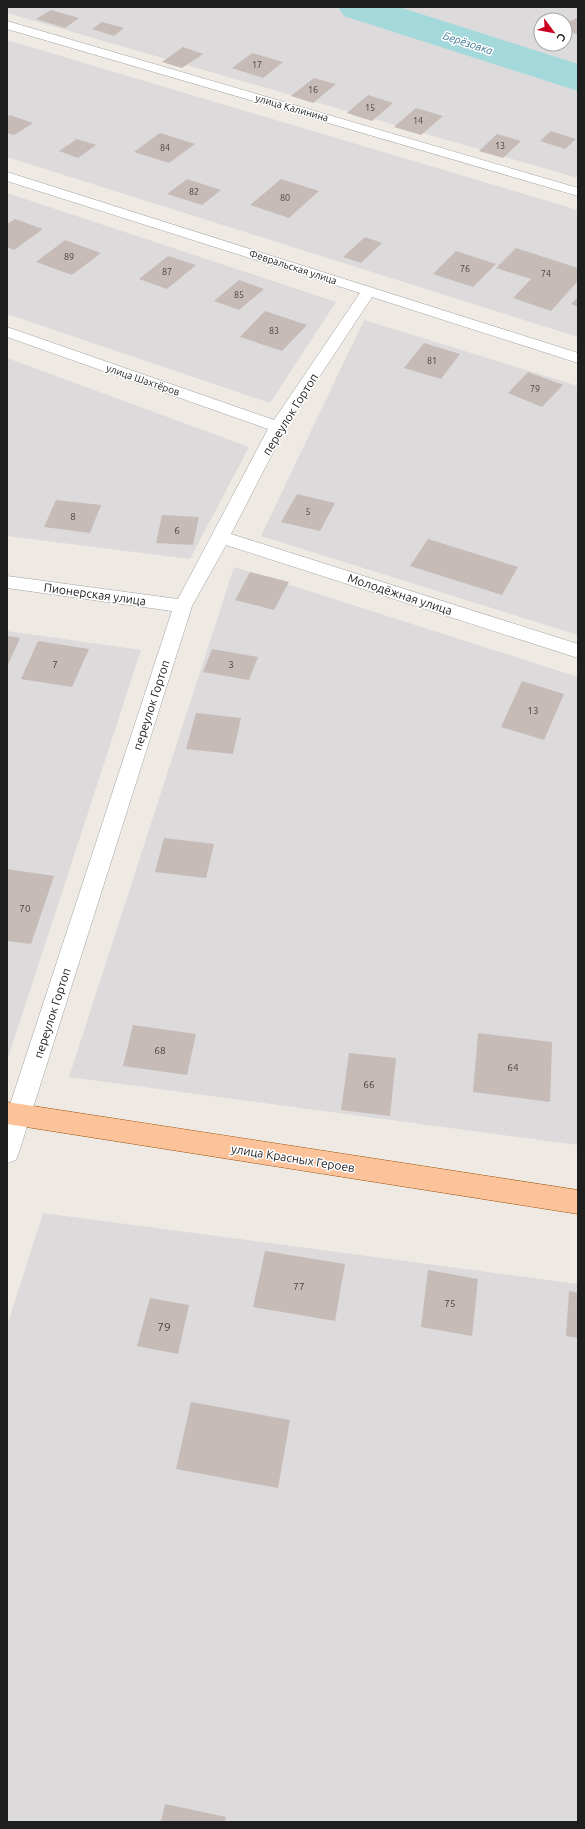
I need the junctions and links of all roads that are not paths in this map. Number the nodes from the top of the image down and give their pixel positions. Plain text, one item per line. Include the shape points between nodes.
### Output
1 (7, 25) edge
2 (7, 176) edge
3 (578, 192) edge
4 (369, 291) junction
5 (7, 332) edge
6 (578, 358) edge
7 (278, 427) junction
8 (221, 537) junction
9 (7, 582) edge
10 (182, 606) junction
11 (578, 651) edge
12 (14, 1114) edge
13 (7, 1152) edge
14 (578, 1202) edge

1 - 3 street, улица Калинина
2 - 4 street, Февральская улица
4 - 6 street, Февральская улица
4 - 7 street, переулок Гортоп
5 - 7 street, улица Шахтёров
7 - 8 street, переулок Гортоп
8 - 10 street, переулок Гортоп
8 - 11 street, Молодёжная улица
9 - 10 street, Пионерская улица
10 - 12 street, переулок Гортоп
12 - 13 street, переулок Гортоп
12 - 14 main road, улица Красных Героев

